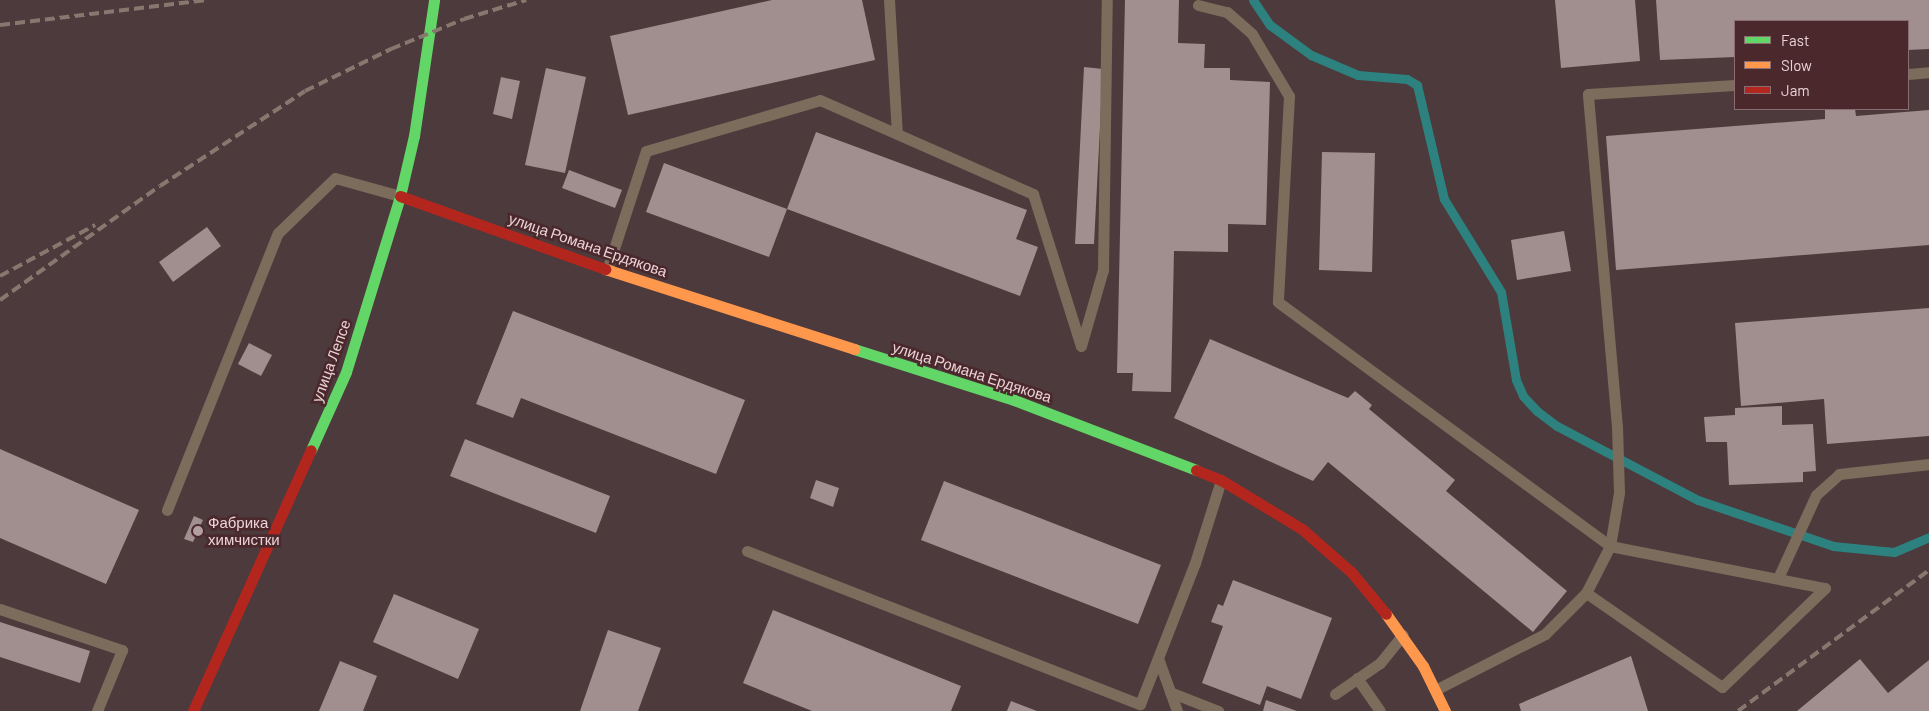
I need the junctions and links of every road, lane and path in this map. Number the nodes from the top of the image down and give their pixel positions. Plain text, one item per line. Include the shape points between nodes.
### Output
1 (434, 0) edge
2 (889, 0) edge
3 (1107, 0) edge
4 (1198, 5) dead end
5 (1929, 72) edge
6 (1909, 74) edge
7 (1734, 85) edge
8 (897, 134) junction
9 (400, 196) junction
10 (607, 270) junction
11 (1929, 464) edge
12 (1221, 480) junction
13 (167, 510) dead end
14 (1610, 546) junction
15 (747, 551) dead end
16 (1778, 578) junction
17 (1586, 593) junction
18 (0, 609) edge
19 (1403, 635) junction
20 (1158, 658) junction
21 (1357, 678) junction
22 (1435, 690) junction
23 (1170, 692) junction
24 (1335, 694) dead end
25 (97, 711) edge
26 (193, 711) edge
27 (1177, 711) edge
28 (1218, 711) edge
29 (1380, 711) edge
30 (1444, 711) edge

1 - 9 street, улица Лепсе via 414,136
2 - 8 lane
3 - 8 lane via 1103,270 1081,346 1033,194
4 - 14 lane via 1227,12 1252,34 1289,96 1278,302
5 - 6 lane
7 - 14 lane via 1588,94 1617,427 1619,493
8 - 10 lane via 820,100 646,151
9 - 10 street, улица Романа Ердякова
9 - 13 lane via 336,178 278,233
9 - 26 street, улица Лепсе via 346,372
10 - 12 street, улица Романа Ердякова via 1014,400
11 - 16 lane via 1840,474 1816,495
12 - 19 street, улица Романа Ердякова via 1302,529 1352,573
12 - 20 lane via 1195,563
14 - 16 lane
14 - 17 lane
15 - 20 lane via 1140,704
16 - 17 lane via 1825,588 1722,687
17 - 22 lane via 1545,634
18 - 25 lane via 122,650
19 - 21 lane via 1380,662
19 - 22 street, улица Романа Ердякова
20 - 23 lane
21 - 24 lane
21 - 29 lane
22 - 30 street, улица Романа Ердякова
23 - 27 lane
23 - 28 lane

